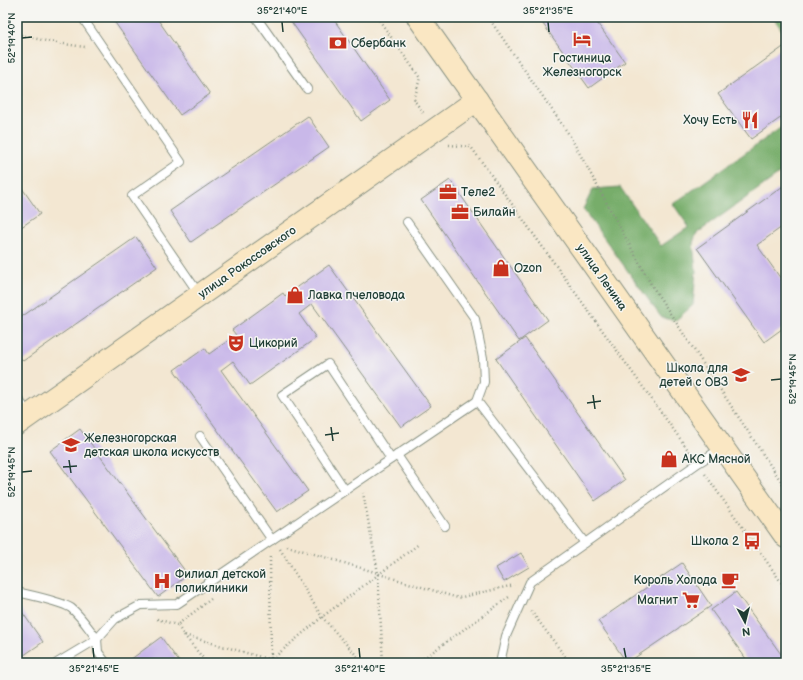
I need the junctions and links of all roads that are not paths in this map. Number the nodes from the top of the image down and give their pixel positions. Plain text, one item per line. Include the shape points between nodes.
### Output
1 (82, 17) edge
2 (256, 17) edge
3 (418, 17) edge
4 (307, 89) dead end
5 (477, 100) junction
6 (407, 222) dead end
7 (199, 295) junction
8 (17, 397) edge
9 (477, 401) junction
10 (23, 420) edge
11 (200, 436) dead end
12 (723, 448) junction
13 (394, 457) junction
14 (346, 490) junction
15 (445, 526) dead end
16 (786, 538) edge
17 (272, 540) junction
18 (585, 543) junction
19 (17, 592) edge
20 (97, 639) junction
21 (57, 663) edge
22 (106, 663) edge
23 (500, 663) edge

1 - 7 lane via 181,162 132,196
2 - 4 lane
3 - 5 main road, улица Ленина
5 - 7 main road, улица Рокоссовского
5 - 12 main road, улица Ленина
6 - 9 lane via 475,319 483,358 484,382
7 - 10 main road, улица Рокоссовского
8 - 10 lane
9 - 13 lane
9 - 18 lane
11 - 17 lane
12 - 16 main road, улица Ленина
12 - 18 lane
13 - 14 lane
13 - 14 lane via 328,364 282,395
13 - 15 lane
14 - 17 lane
17 - 20 lane via 177,604 141,605 115,619
18 - 23 lane via 531,581 506,636
19 - 20 lane via 70,608
20 - 21 lane
20 - 22 lane via 98,652

